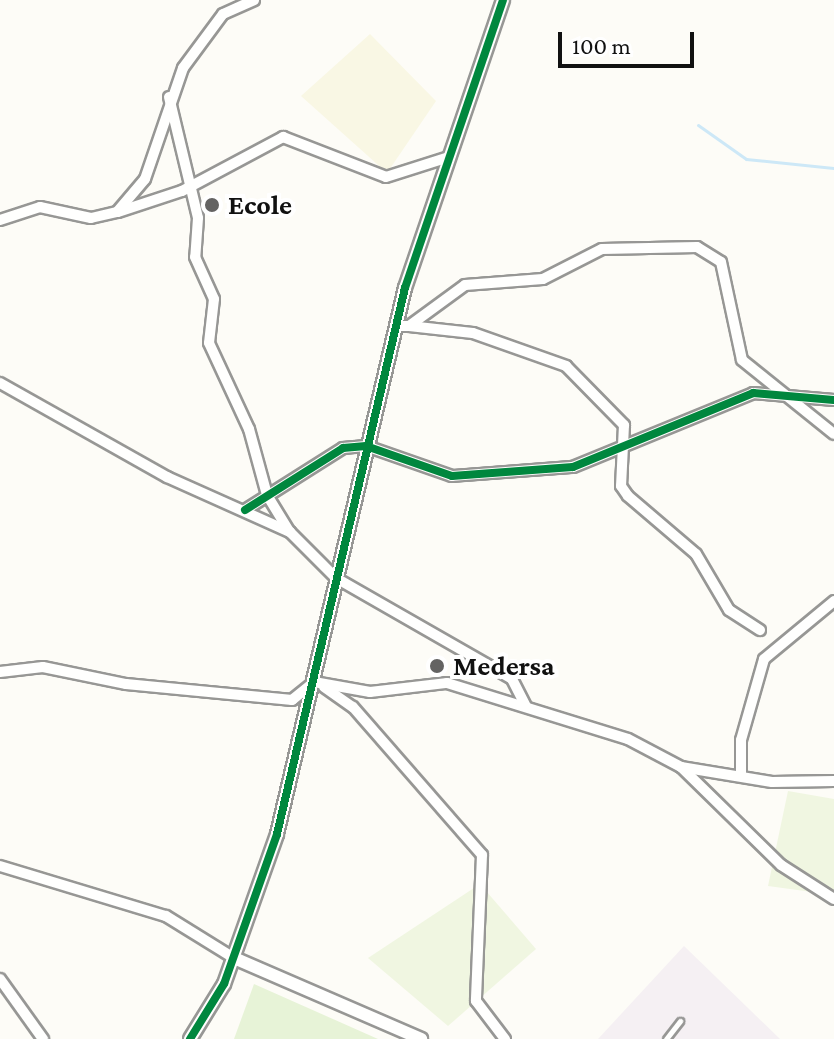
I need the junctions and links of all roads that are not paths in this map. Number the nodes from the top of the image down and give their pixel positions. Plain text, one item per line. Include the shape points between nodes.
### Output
1 (254, 0) edge
2 (503, 0) edge
3 (169, 97) junction
4 (449, 157) junction
5 (192, 186) junction
6 (117, 212) junction
7 (0, 220) edge
8 (402, 326) junction
9 (0, 383) edge
10 (773, 391) junction
11 (834, 400) edge
12 (834, 434) edge
13 (628, 440) junction
14 (366, 446) junction
15 (269, 499) junction
16 (245, 510) junction
17 (290, 532) junction
18 (336, 578) junction
19 (834, 601) edge
20 (760, 630) dead end
21 (0, 672) edge
22 (314, 682) junction
23 (526, 707) junction
24 (681, 767) junction
25 (741, 776) junction
26 (834, 781) edge
27 (0, 866) edge
28 (834, 899) edge
29 (234, 958) junction
30 (0, 979) edge
31 (680, 1021) dead end
32 (43, 1039) edge
33 (190, 1039) edge
34 (421, 1039) edge
35 (505, 1039) edge
36 (666, 1039) edge

1 - 3 street via 223,14 207,32
2 - 4 street
3 - 5 street
3 - 6 street via 145,179
4 - 5 street via 386,177 283,137
4 - 8 street
5 - 6 street
5 - 15 street via 195,257 214,299 209,343 249,429
6 - 7 street via 91,218 40,207
8 - 10 street via 465,285 543,279 602,249 697,247 721,262 739,354
8 - 13 street via 544,353 624,425
8 - 14 street
9 - 16 street via 167,477
10 - 11 street
10 - 12 street via 810,410
10 - 13 street
13 - 14 street via 573,467 452,476
13 - 20 street via 621,486 696,554 729,610
14 - 15 street via 322,456
14 - 18 street
15 - 16 street
15 - 17 street
16 - 17 street
17 - 18 street
18 - 22 street
18 - 23 street via 512,679
19 - 25 street via 764,659 741,740
21 - 22 street via 43,667 126,684 292,700
22 - 23 street via 370,692 447,683
22 - 29 street via 277,834
22 - 35 street via 353,707 482,855 476,1001
23 - 24 street via 628,739
24 - 25 street
24 - 28 street via 781,865
25 - 26 street
27 - 29 street via 166,916
29 - 33 street
29 - 34 street
30 - 32 street
31 - 36 lane

